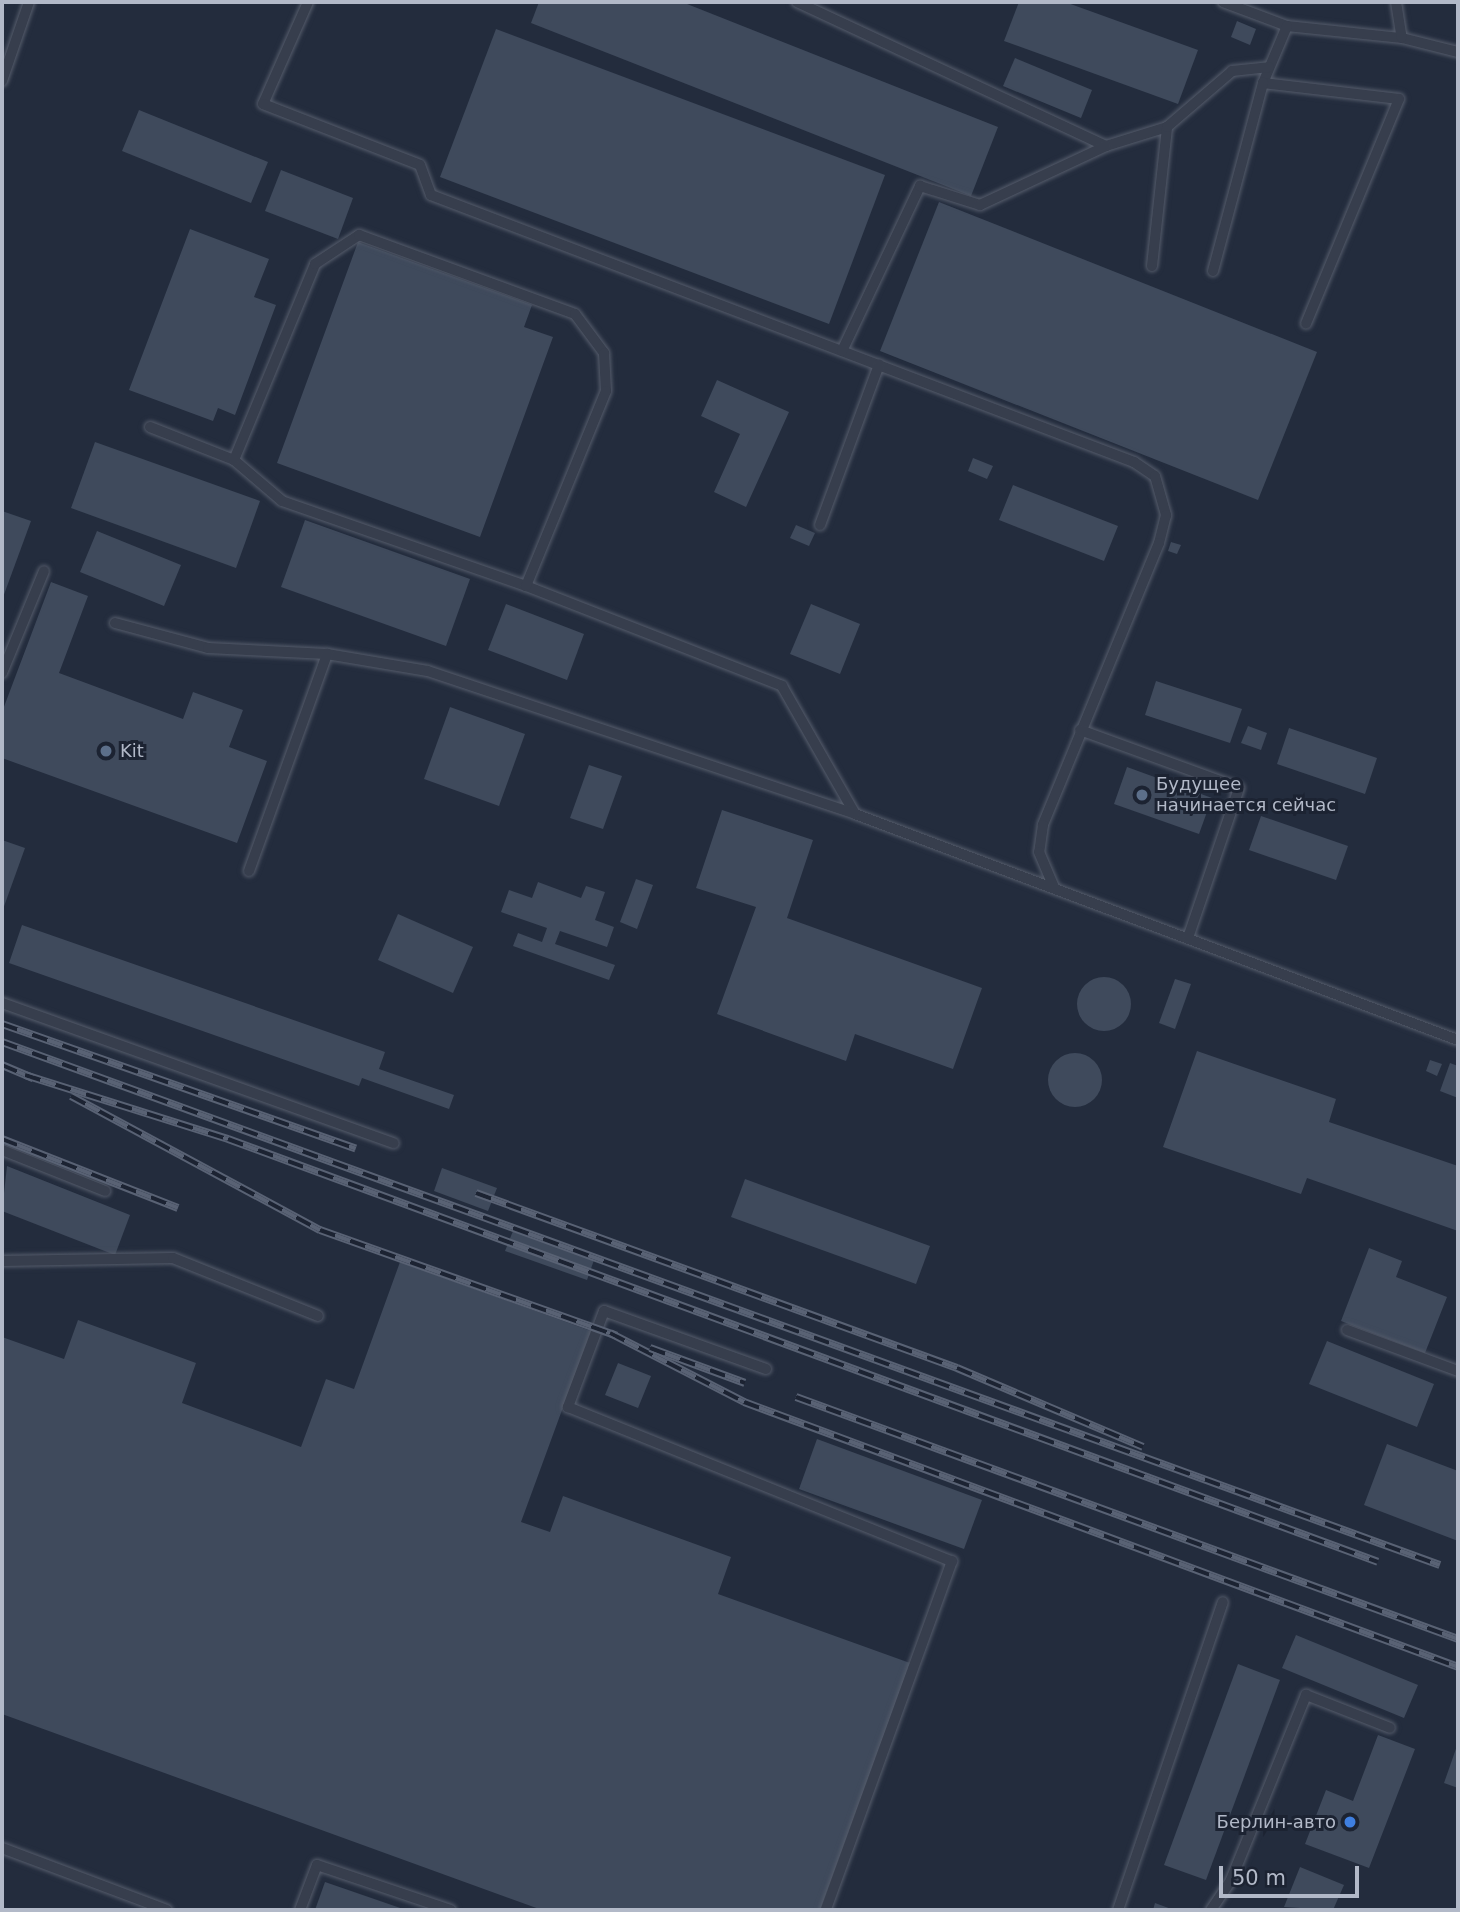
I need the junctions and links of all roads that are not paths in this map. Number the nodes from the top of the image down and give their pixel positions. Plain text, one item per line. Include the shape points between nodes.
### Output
1 (30, 2) edge
2 (308, 2) edge
3 (797, 2) edge
4 (1223, 2) edge
5 (1396, 2) edge
6 (1287, 26) junction
7 (1402, 38) junction
8 (1458, 52) edge
9 (1269, 67) junction
10 (2, 81) edge
11 (1263, 83) junction
12 (1167, 127) junction
13 (1107, 146) junction
14 (1153, 265) dead end
15 (1213, 271) dead end
16 (1306, 324) dead end
17 (842, 351) junction
18 (879, 365) junction
19 (150, 427) dead end
20 (234, 460) junction
21 (820, 525) dead end
22 (44, 571) dead end
23 (526, 586) junction
24 (115, 623) dead end
25 (327, 654) junction
26 (2, 673) edge
27 (1080, 730) junction
28 (855, 814) junction
29 (249, 871) dead end
30 (1054, 887) junction
31 (1188, 938) junction
32 (2, 1003) edge
33 (1458, 1040) edge
34 (394, 1143) dead end
35 (2, 1150) edge
36 (105, 1191) dead end
37 (2, 1261) edge
38 (318, 1316) dead end
39 (1347, 1330) dead end
40 (766, 1369) dead end
41 (1458, 1371) edge
42 (1223, 1602) dead end
43 (1390, 1728) dead end
44 (2, 1848) edge
45 (167, 1910) edge
46 (300, 1910) edge
47 (451, 1910) edge
48 (826, 1910) edge
49 (1118, 1910) edge
50 (1211, 1910) edge

1 - 10 lane
2 - 17 lane via 263,104 420,165 431,195
3 - 13 lane
4 - 6 lane
5 - 7 lane
6 - 7 lane
6 - 9 lane
7 - 8 lane
9 - 11 lane
9 - 12 lane via 1232,71
11 - 15 lane
11 - 16 lane via 1399,99
12 - 13 lane
12 - 14 lane
13 - 17 lane via 980,205 920,186
17 - 18 lane
18 - 21 lane
18 - 27 lane via 1134,462 1155,476 1166,515 1159,543
19 - 20 lane
20 - 23 lane via 282,501
20 - 23 lane via 315,264 359,234 575,314 604,353 606,391
22 - 26 lane
23 - 28 lane via 782,685
24 - 25 lane via 208,648
25 - 28 lane via 428,671
25 - 29 lane
27 - 30 lane via 1043,825 1039,852
27 - 31 lane via 1239,788
28 - 30 lane
30 - 31 lane
31 - 33 lane
32 - 34 lane
35 - 36 lane
37 - 38 lane via 173,1258
39 - 41 lane
40 - 48 lane via 604,1311 569,1407 952,1561
42 - 49 lane
43 - 50 lane via 1306,1695 1231,1880
44 - 45 lane
46 - 47 lane via 317,1865

